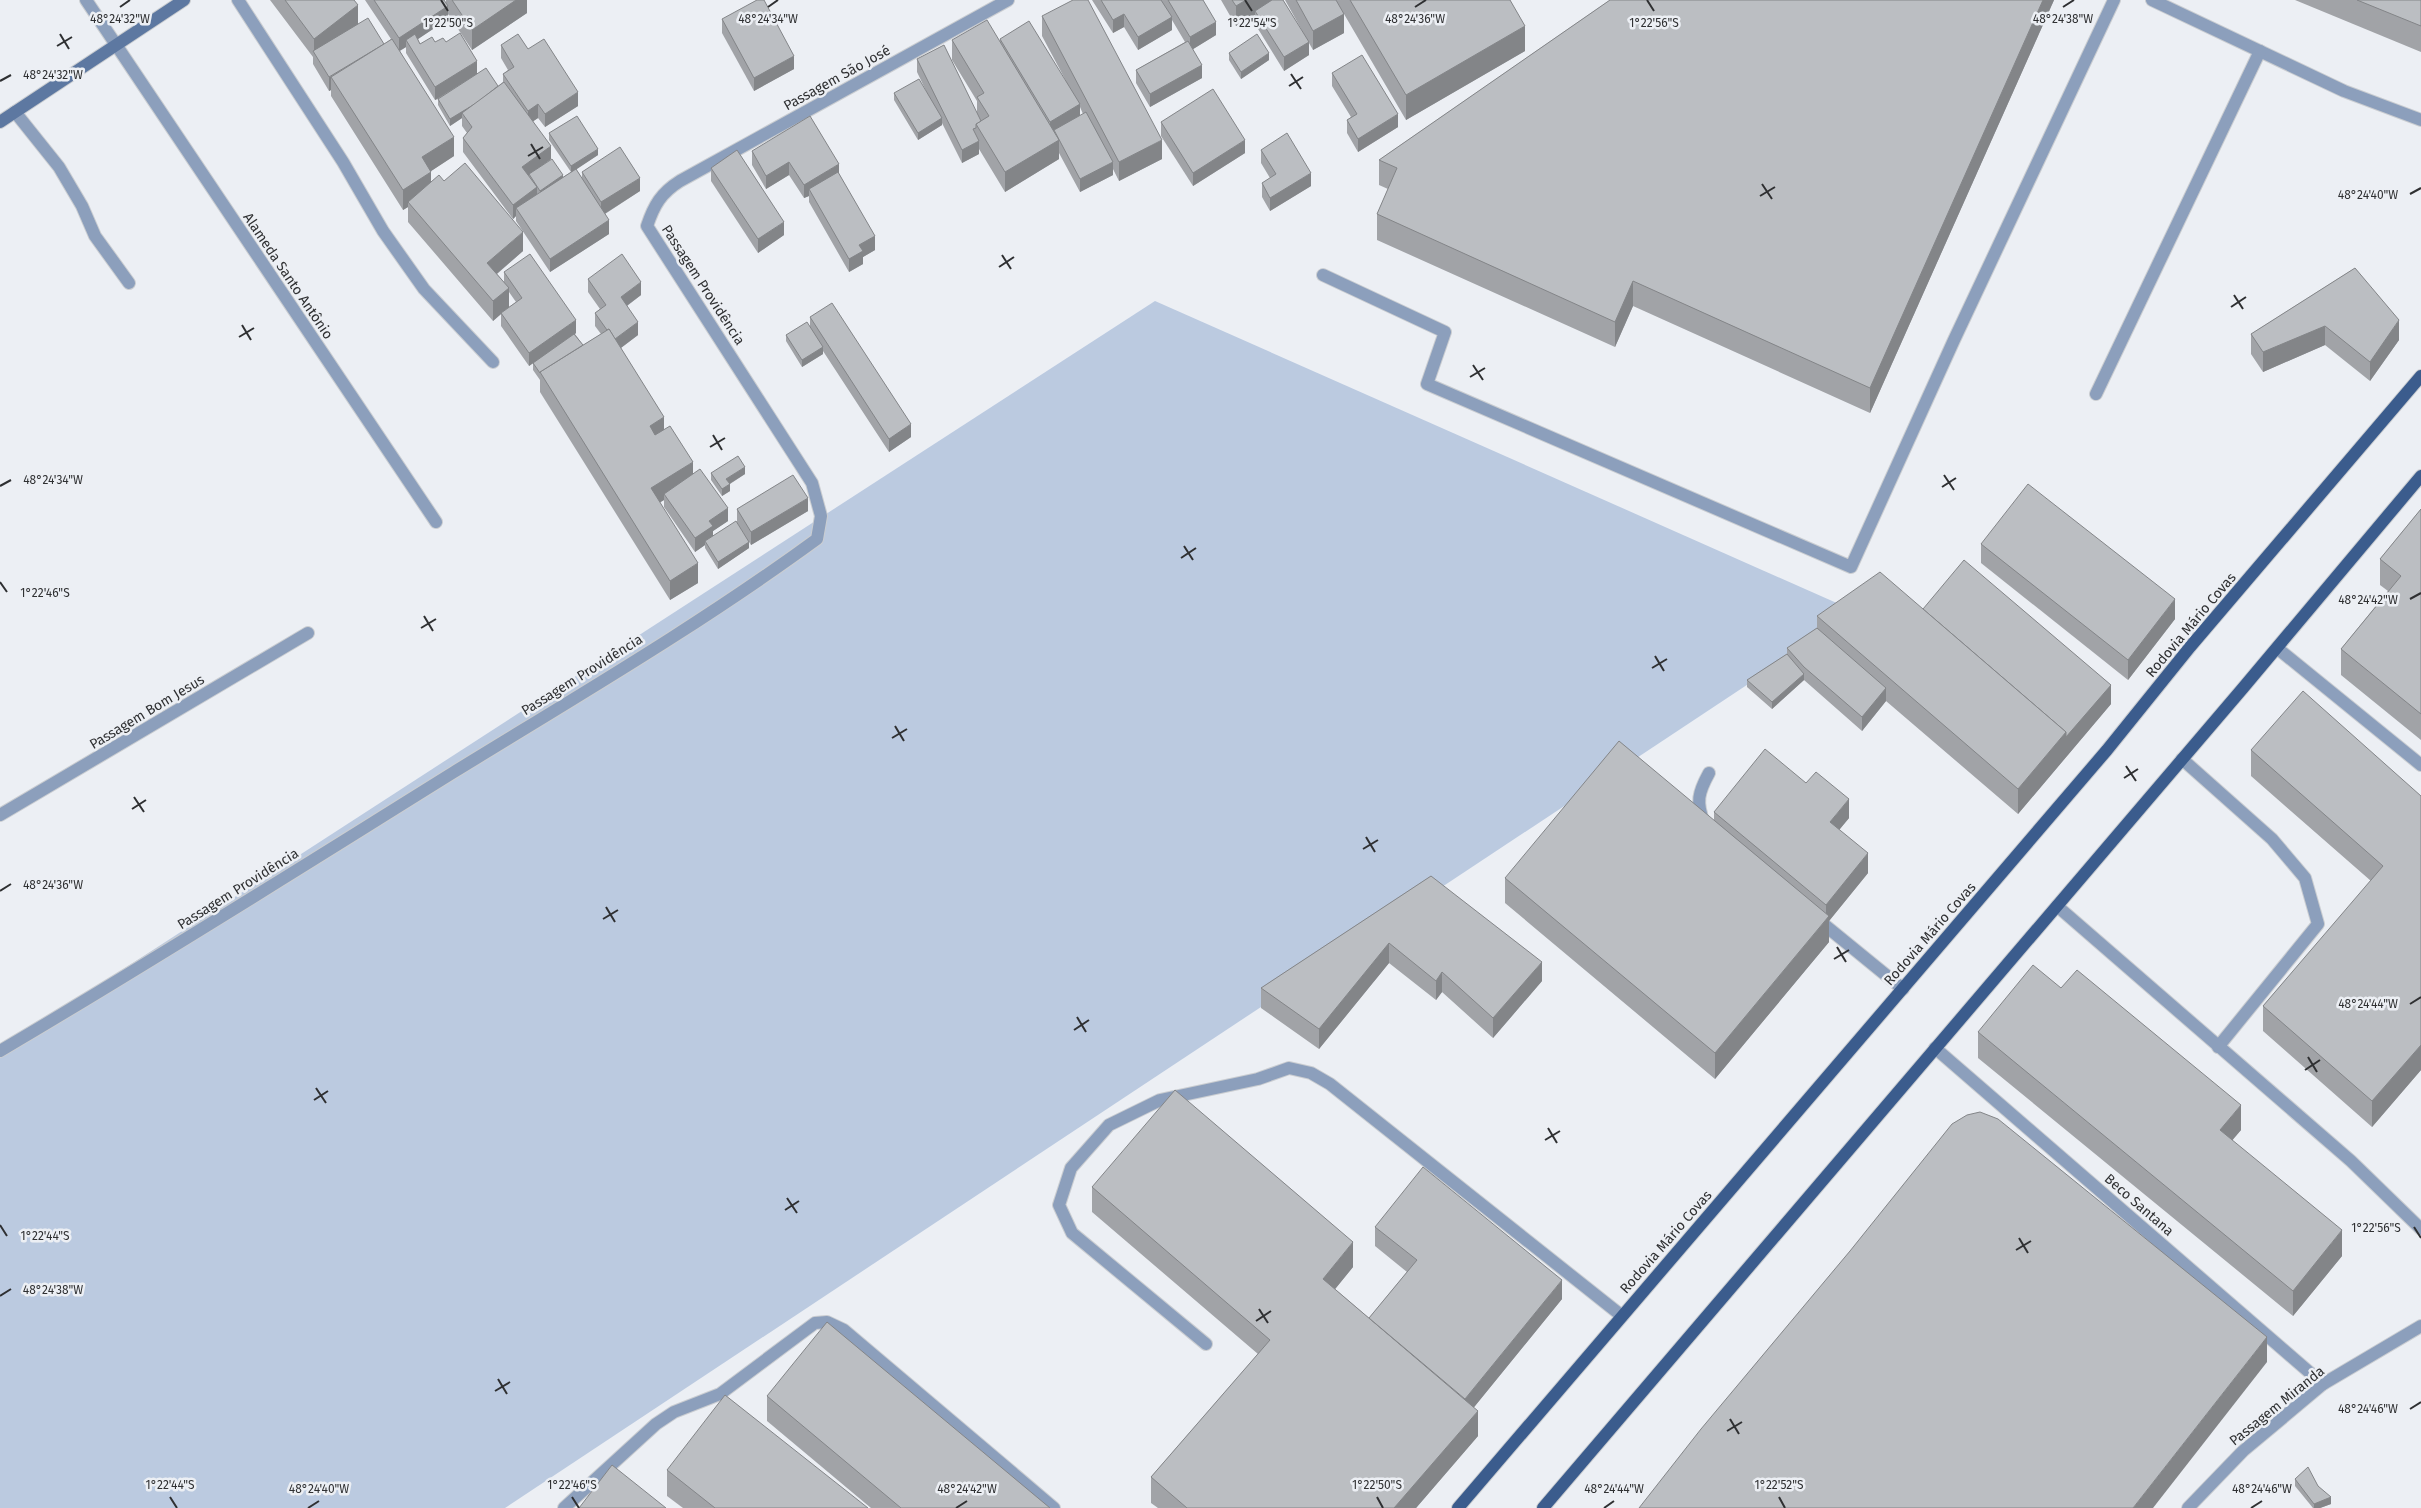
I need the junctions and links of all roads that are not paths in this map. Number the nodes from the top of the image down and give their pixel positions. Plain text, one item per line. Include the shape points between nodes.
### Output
1 (86, 0) edge
2 (184, 0) edge
3 (238, 0) edge
4 (1008, 0) edge
5 (2114, 0) edge
6 (2152, 0) edge
7 (116, 46) junction
8 (2260, 51) junction
9 (15, 112) junction
10 (2421, 120) edge
11 (0, 122) edge
12 (680, 181) joint
13 (1323, 275) dead end
14 (129, 283) dead end
15 (493, 362) dead end
16 (2421, 376) edge
17 (2096, 394) dead end
18 (2421, 476) edge
19 (436, 522) dead end
20 (308, 633) dead end
21 (2277, 648) junction
22 (2182, 759) junction
23 (2421, 765) edge
24 (1708, 774) dead end
25 (0, 815) edge
26 (1713, 834) edge
27 (2057, 906) junction
28 (1803, 907) edge
29 (1903, 989) junction
30 (2218, 1047) junction
31 (1935, 1048) junction
32 (0, 1051) edge
33 (2421, 1229) edge
34 (1622, 1316) junction
35 (2421, 1326) edge
36 (1206, 1344) dead end
37 (2323, 1384) junction
38 (564, 1508) edge
39 (1054, 1508) edge
40 (1458, 1508) edge
41 (1543, 1508) edge
42 (2188, 1508) edge

1 - 7 street, Alameda Santo Antônio
2 - 7 main road
3 - 15 street via 343,162 383,231 424,289
4 - 12 street, Passagem São José
5 - 13 street via 1851,567 1427,384 1446,332
6 - 8 street
7 - 9 main road
7 - 19 street, Alameda Santo Antônio
8 - 10 street via 2344,91
8 - 17 street
9 - 11 main road
9 - 14 street via 59,167 95,236
12 - 32 street, Passagem Providência via 665,191 653,208 647,226 812,483 821,516 817,539 629,664
16 - 29 main road, Rodovia Mário Covas
18 - 21 main road
20 - 25 street, Passagem Bom Jesus
21 - 22 main road
21 - 23 street
22 - 27 main road
22 - 30 street via 2272,839 2306,878 2318,924
24 - 26 street via 1699,791 1699,810 1706,828
27 - 30 street
27 - 31 main road
28 - 29 street
29 - 34 main road, Rodovia Mário Covas
30 - 33 street via 2350,1161
31 - 37 street, Beco Santana
31 - 41 main road
34 - 36 street via 1330,1084 1311,1073 1289,1068 1258,1079 1160,1100 1109,1125 1071,1168 1059,1205 1072,1233
34 - 40 main road, Rodovia Mário Covas
35 - 37 street, Passagem Miranda
37 - 42 street, Passagem Miranda via 2243,1451
38 - 39 street via 656,1424 674,1412 723,1398 815,1323 827,1322 844,1330

